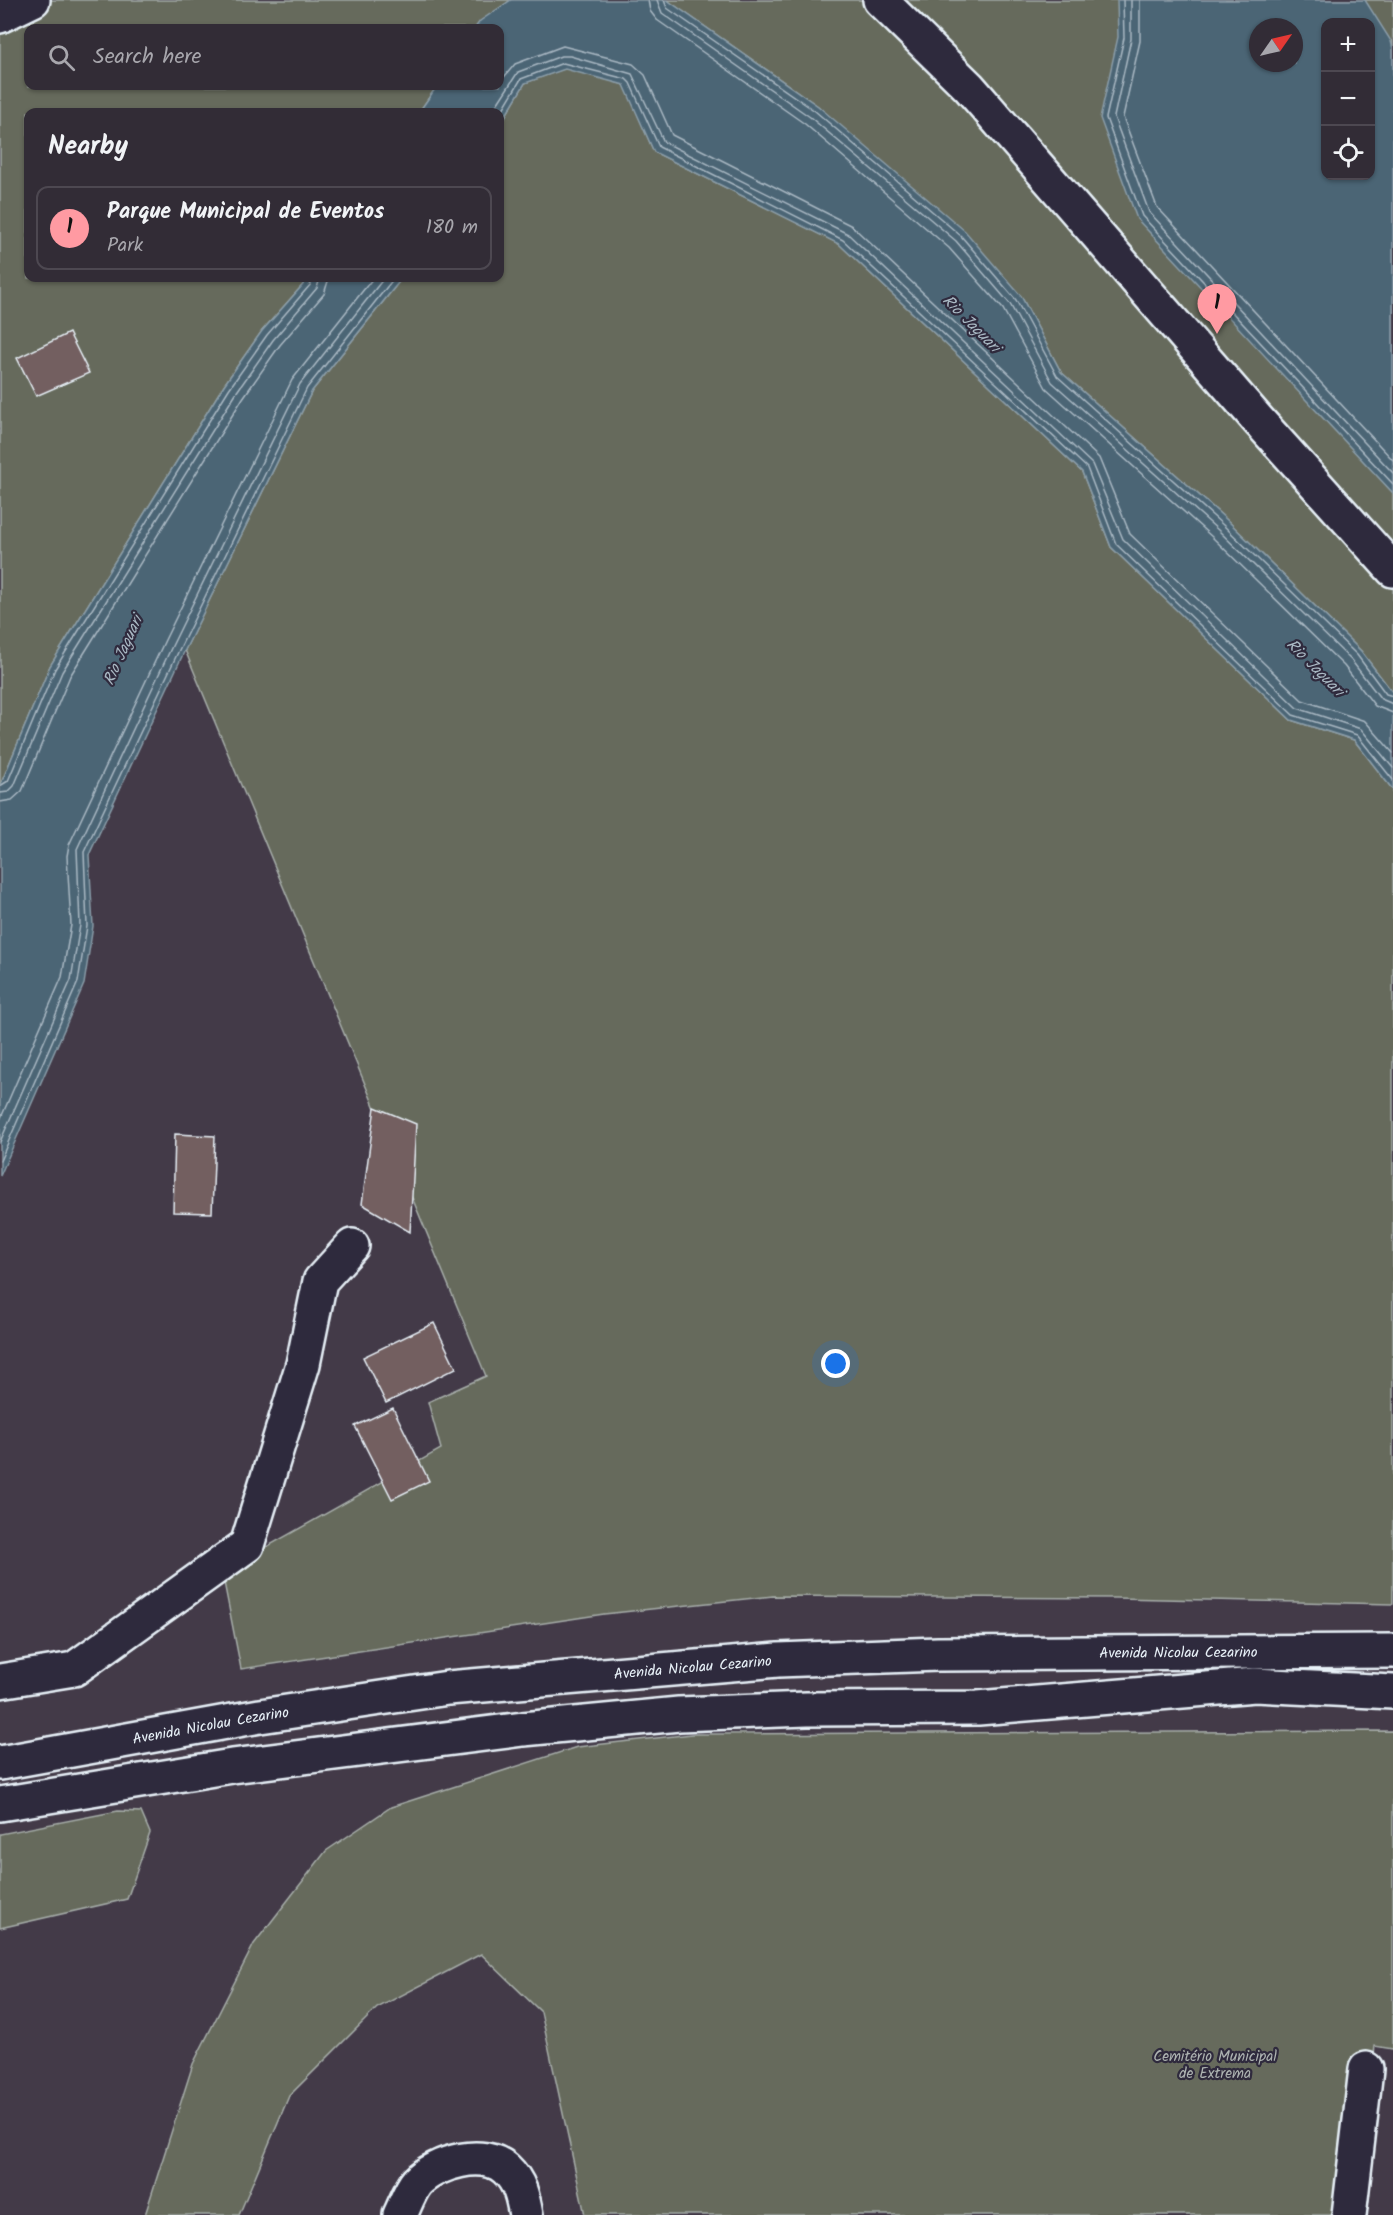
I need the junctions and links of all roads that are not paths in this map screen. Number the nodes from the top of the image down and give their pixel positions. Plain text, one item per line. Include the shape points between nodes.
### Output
1 (33, 0) edge
2 (880, 0) edge
3 (0, 16) edge
4 (1393, 570) edge
5 (352, 1246) dead end
6 (1393, 1651) edge
7 (0, 1681) edge
8 (1393, 1692) edge
9 (0, 1763) edge
10 (0, 1804) edge
11 (1366, 2069) dead end
12 (400, 2215) edge
13 (526, 2215) edge
14 (1349, 2215) edge

1 - 3 main road
2 - 4 main road via 969,87
5 - 7 main road via 320,1281 303,1364 247,1545 74,1669
6 - 9 main road, Avenida Nicolau Cezarino via 938,1654 721,1665 448,1688 260,1716
8 - 10 main road via 1255,1685 978,1708 679,1714 232,1766
11 - 14 main road
12 - 13 main road via 417,2182 445,2165 475,2157 505,2168 521,2189

